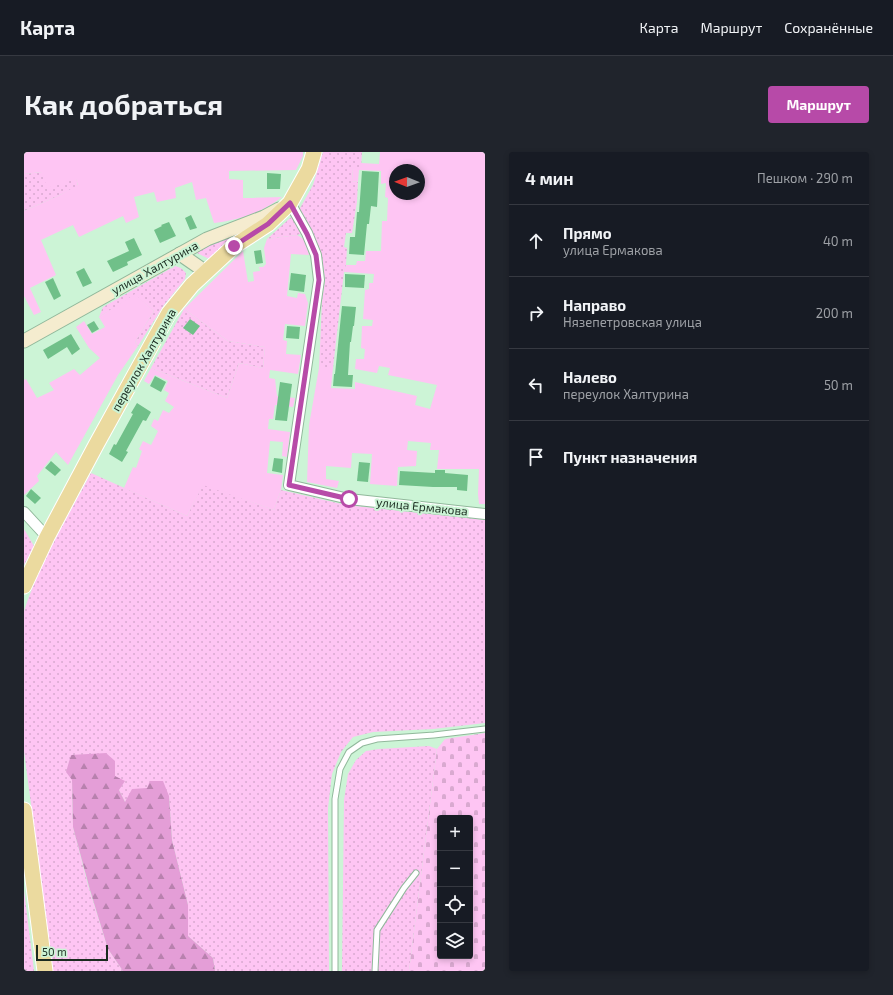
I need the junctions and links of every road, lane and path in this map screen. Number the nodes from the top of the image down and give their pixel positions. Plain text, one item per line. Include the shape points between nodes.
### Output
1 (314, 152) edge
2 (290, 203) junction
3 (180, 254) junction
4 (206, 272) junction
5 (24, 341) edge
6 (24, 512) edge
7 (485, 514) edge
8 (47, 537) junction
9 (24, 586) edge
10 (485, 729) edge
11 (24, 810) edge
12 (416, 873) dead end
13 (45, 971) edge
14 (335, 971) edge
15 (375, 971) edge

1 - 2 main road, переулок Халтурина via 309,169
2 - 3 street, улица Халтурина
2 - 4 main road, переулок Халтурина via 268,224 234,246
2 - 7 street, улица Ермакова via 316,255 319,280 289,485 349,499
3 - 4 street
3 - 5 street, улица Халтурина
4 - 8 main road, переулок Халтурина via 169,313
6 - 8 street
8 - 9 main road, переулок Халтурина
10 - 14 lane via 377,740 362,743 348,752 340,769 335,799
11 - 13 main road
12 - 15 lane via 377,930

